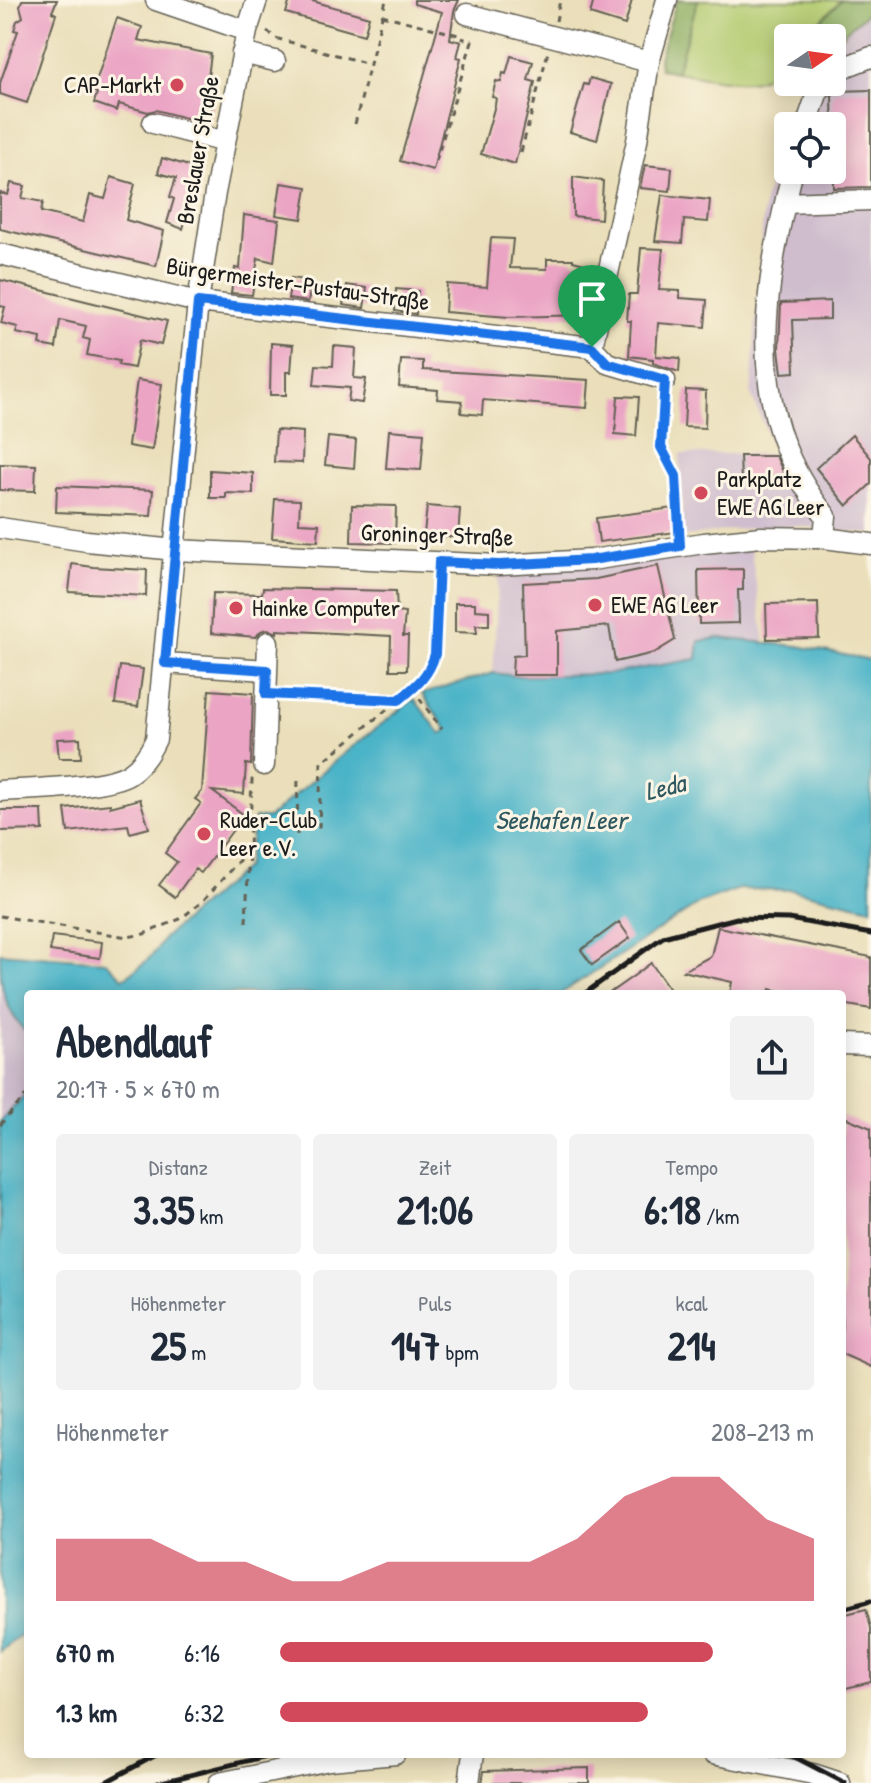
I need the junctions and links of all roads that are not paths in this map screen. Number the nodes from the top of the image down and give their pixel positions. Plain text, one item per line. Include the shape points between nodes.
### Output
1 (156, 0) edge
2 (257, 0) edge
3 (667, 0) edge
4 (467, 14) road end
5 (249, 26) junction
6 (242, 53) junction
7 (871, 57) edge
8 (275, 61) dead end
9 (649, 62) junction
10 (846, 66) edge
11 (153, 123) dead end
12 (225, 142) junction
13 (790, 184) edge
14 (871, 200) edge
15 (785, 203) junction
16 (0, 254) edge
17 (198, 302) junction
18 (592, 347) junction
19 (665, 380) road end
20 (0, 528) edge
21 (824, 538) junction
22 (871, 544) edge
23 (175, 550) junction
24 (268, 642) dead end
25 (165, 663) junction
26 (267, 670) junction
27 (264, 765) road end
28 (0, 791) edge
29 (846, 1045) edge
30 (871, 1046) edge
31 (360, 1758) edge
32 (472, 1758) edge
33 (732, 1758) edge
34 (219, 1783) edge
35 (469, 1783) edge
36 (840, 1783) edge

1 - 5 street
2 - 5 street, Breslauer Straße
3 - 9 street
4 - 9 street
5 - 6 street, Breslauer Straße
6 - 8 street
6 - 12 street, Breslauer Straße
7 - 10 street
9 - 18 street
11 - 12 street
12 - 17 street, Breslauer Straße
13 - 15 street
14 - 15 street
15 - 21 street via 768,284 769,399 804,489 826,516
16 - 17 street, Bürgermeister-Pustau-Straße
17 - 18 street, Bürgermeister-Pustau-Straße
17 - 23 street, Breslauer Straße
18 - 19 street, Bürgermeister-Pustau-Straße via 607,363
20 - 23 street, Groninger Straße
21 - 22 street, Groninger Straße
21 - 23 street, Groninger Straße via 704,537 680,546 591,560 499,565
23 - 25 street, Breslauer Straße
24 - 26 street
25 - 26 street
25 - 28 street, Breslauer Straße via 156,739 128,774
26 - 27 street
29 - 30 street
31 - 34 street
32 - 35 street
33 - 36 street

